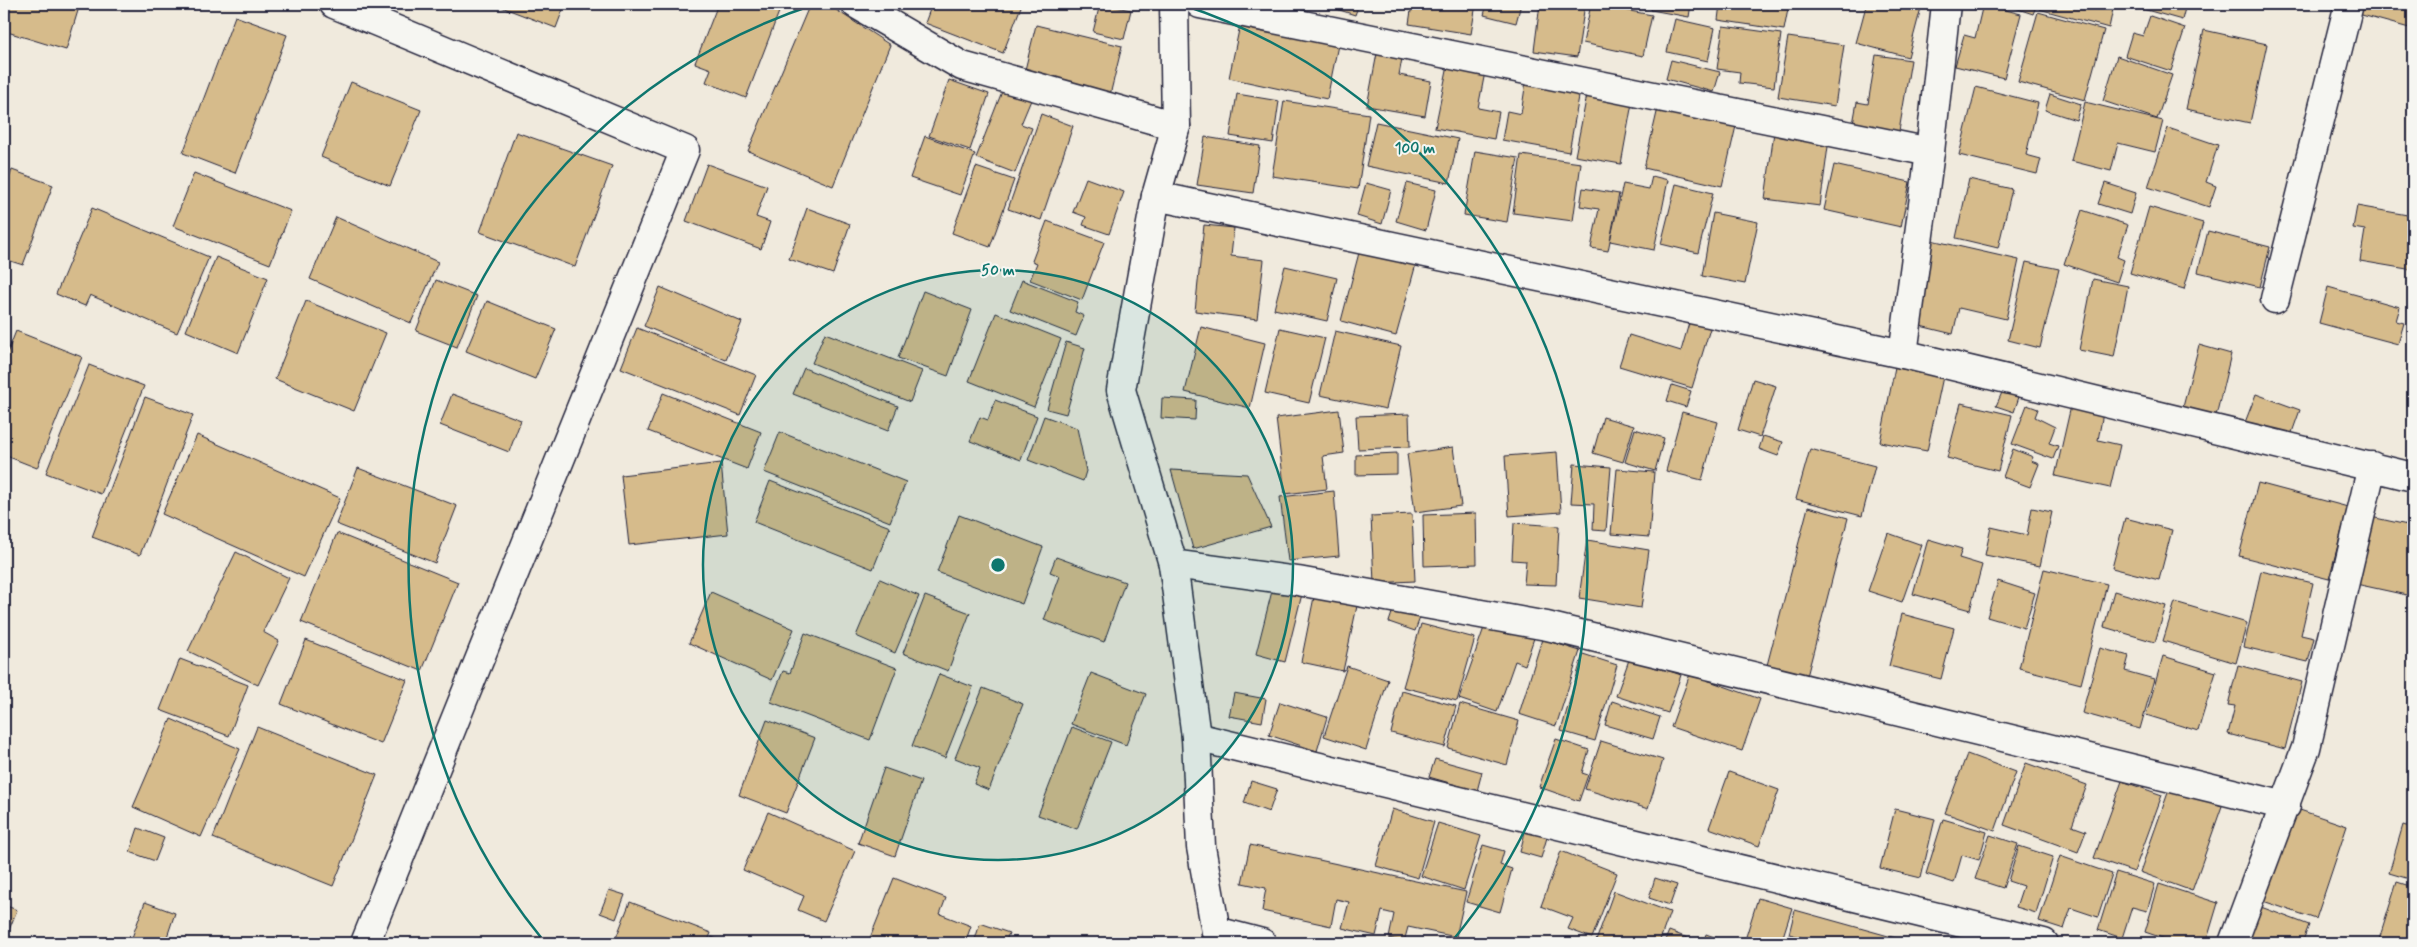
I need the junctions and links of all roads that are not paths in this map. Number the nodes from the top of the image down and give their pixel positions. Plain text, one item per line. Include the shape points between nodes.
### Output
1 (334, 4) edge
2 (856, 4) edge
3 (1174, 4) edge
4 (1200, 4) edge
5 (1946, 4) edge
6 (2349, 4) edge
7 (1176, 126) junction
8 (1930, 152) junction
9 (1156, 196) junction
10 (2275, 299) dead end
11 (1903, 354) junction
12 (2372, 466) junction
13 (2413, 477) edge
14 (1173, 564) junction
15 (1196, 737) junction
16 (2286, 806) junction
17 (1217, 937) edge
18 (365, 943) edge
19 (1262, 943) edge
20 (2044, 943) edge
21 (2233, 943) edge

1 - 18 street via 685,150
2 - 7 street via 962,66
3 - 7 street
4 - 8 street
5 - 8 street
6 - 10 street
7 - 9 street
8 - 11 street
9 - 11 street
9 - 14 street via 1121,390
11 - 12 street
12 - 13 street
12 - 16 street via 2306,748
14 - 15 street
14 - 16 street via 1298,580 1547,626
15 - 17 street via 1201,848
15 - 20 street
16 - 21 street
17 - 19 street

